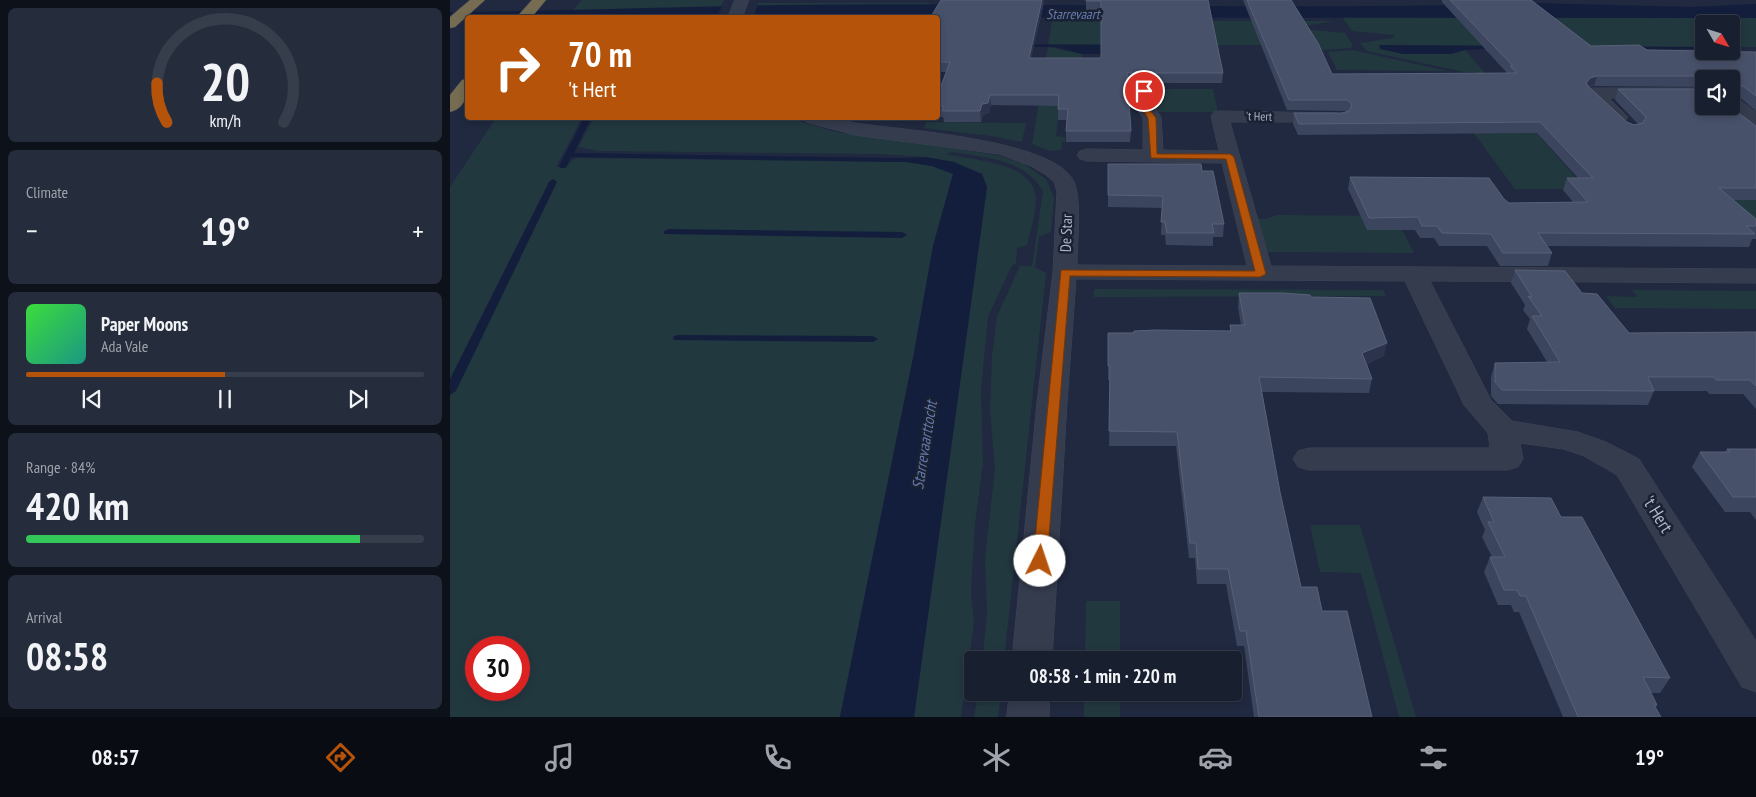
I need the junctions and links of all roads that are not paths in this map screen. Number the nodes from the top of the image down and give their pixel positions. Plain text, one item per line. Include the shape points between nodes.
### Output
1 (478, 0) edge
2 (539, 0) edge
3 (526, 14) edge
4 (458, 18) edge
5 (465, 88) edge
6 (1144, 91) edge
7 (1695, 94) edge
8 (450, 106) edge
9 (1740, 108) edge
10 (1340, 117) edge
11 (819, 120) edge
12 (1756, 120) edge
13 (881, 125) edge
14 (1631, 128) edge
15 (1086, 155) dead end
16 (1153, 156) junction
17 (1230, 157) junction
18 (1065, 272) junction
19 (1260, 274) junction
20 (1414, 274) junction
21 (1756, 276) edge
22 (1503, 430) junction
23 (1309, 459) dead end
24 (1033, 651) edge
25 (1756, 675) edge
26 (1029, 701) edge
27 (1028, 717) edge

1 - 4 highway
2 - 3 highway
5 - 8 highway
6 - 16 street via 1147,110 1152,118
7 - 14 street via 1590,89
9 - 12 street
10 - 17 street, 't Hert via 1220,116
11 - 13 street, De Star via 836,125
13 - 18 street, De Star via 1000,149 1038,162 1053,171 1063,180 1067,191
15 - 16 street
16 - 17 street
17 - 19 street, 't Hert
18 - 19 street
18 - 24 street, De Star
19 - 20 street
20 - 21 street
20 - 22 street via 1479,405
22 - 23 street via 1507,459
22 - 25 street, 't Hert via 1567,439 1595,449 1628,467
26 - 27 street

